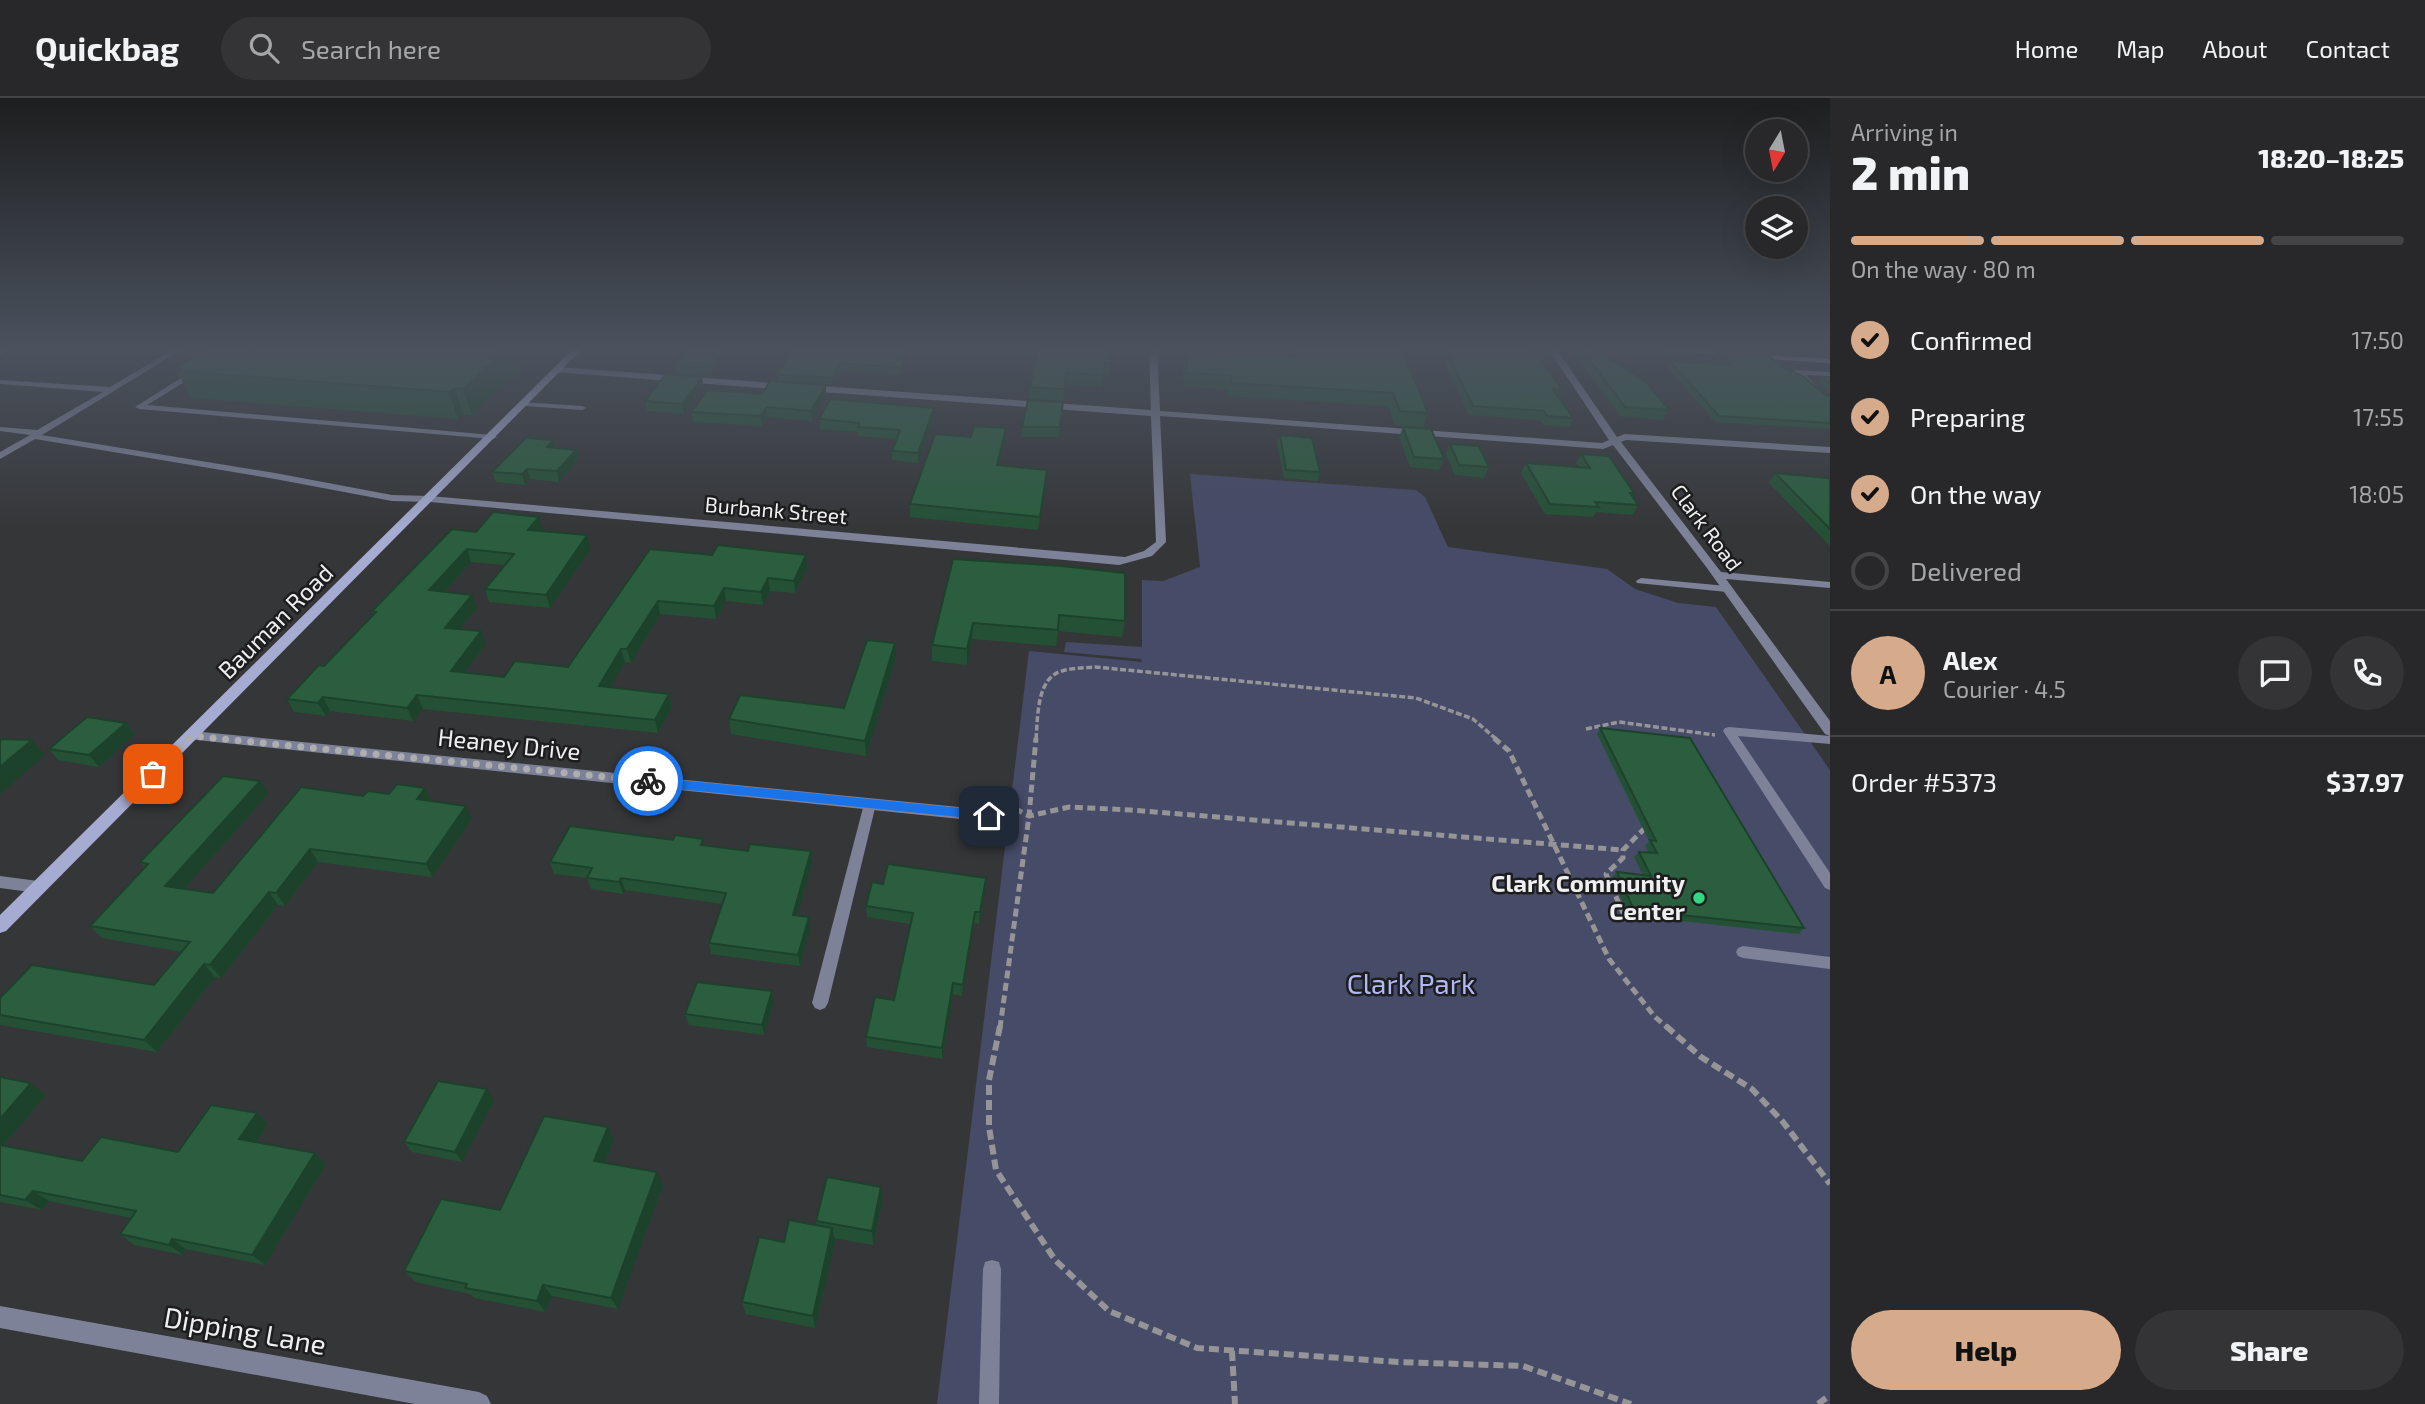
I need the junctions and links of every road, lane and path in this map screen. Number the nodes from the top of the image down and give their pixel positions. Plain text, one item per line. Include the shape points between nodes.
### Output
1 (82, 408) edge
2 (150, 408) edge
3 (522, 408) edge
4 (1075, 408) edge
5 (1158, 408) edge
6 (1592, 408) edge
7 (1158, 414) junction
8 (0, 429) edge
9 (37, 434) junction
10 (493, 437) junction
11 (1616, 441) junction
12 (1830, 450) edge
13 (0, 456) edge
14 (429, 499) junction
15 (1717, 575) junction
16 (1641, 581) dead end
17 (1830, 585) edge
18 (1727, 589) junction
19 (1586, 729) dead end
20 (1830, 731) edge
21 (192, 736) junction
22 (1733, 737) junction
23 (1830, 740) edge
24 (870, 804) junction
25 (989, 816) dead end
26 (1029, 816) junction
27 (1658, 828) edge
28 (1553, 845) junction
29 (1623, 850) junction
30 (0, 882) edge
31 (1830, 884) edge
32 (38, 887) junction
33 (1624, 915) dead end
34 (0, 926) edge
35 (1743, 952) dead end
36 (1830, 963) edge
37 (820, 1003) dead end
38 (1830, 1184) edge
39 (992, 1269) dead end
40 (0, 1317) edge
41 (1232, 1351) junction
42 (1830, 1395) edge
43 (479, 1404) edge
44 (989, 1404) edge
45 (1235, 1404) edge
46 (1631, 1404) edge
47 (1818, 1404) edge

1 - 9 lane
2 - 10 lane
3 - 10 street, Bauman Road
4 - 7 street
5 - 7 street
6 - 11 street, Clark Road
7 - 11 street via 1603,446
7 - 14 street, Burbank Street via 1161,542 1147,555 1119,562
8 - 9 lane
9 - 13 lane
9 - 14 lane via 392,498
10 - 14 street, Bauman Road
11 - 12 street via 1625,437
11 - 15 street, Clark Road
14 - 21 street, Bauman Road
15 - 17 street
15 - 18 street, Clark Road
16 - 18 lane
18 - 20 street, Clark Road
19 - 22 path via 1619,722
21 - 24 street, Heaney Drive
21 - 32 street, Bauman Road
22 - 23 lane via 1729,731
22 - 31 lane
24 - 25 street, Heaney Drive
24 - 37 lane
26 - 28 path via 1069,807
26 - 28 path via 1039,704 1046,681 1059,671 1096,667 1343,689 1441,705 1473,719 1509,751
26 - 41 path via 997,1052 989,1080 989,1126 996,1170 1055,1260 1109,1311 1197,1348
27 - 29 path via 1646,826
28 - 29 path
28 - 38 path via 1609,959 1655,1017 1701,1057 1752,1089
29 - 33 path via 1623,858 1606,874
30 - 32 street
32 - 34 street, Bauman Road
35 - 36 lane
39 - 44 lane
40 - 43 street, Dipping Lane
41 - 45 path
41 - 46 path via 1523,1366
42 - 47 path

